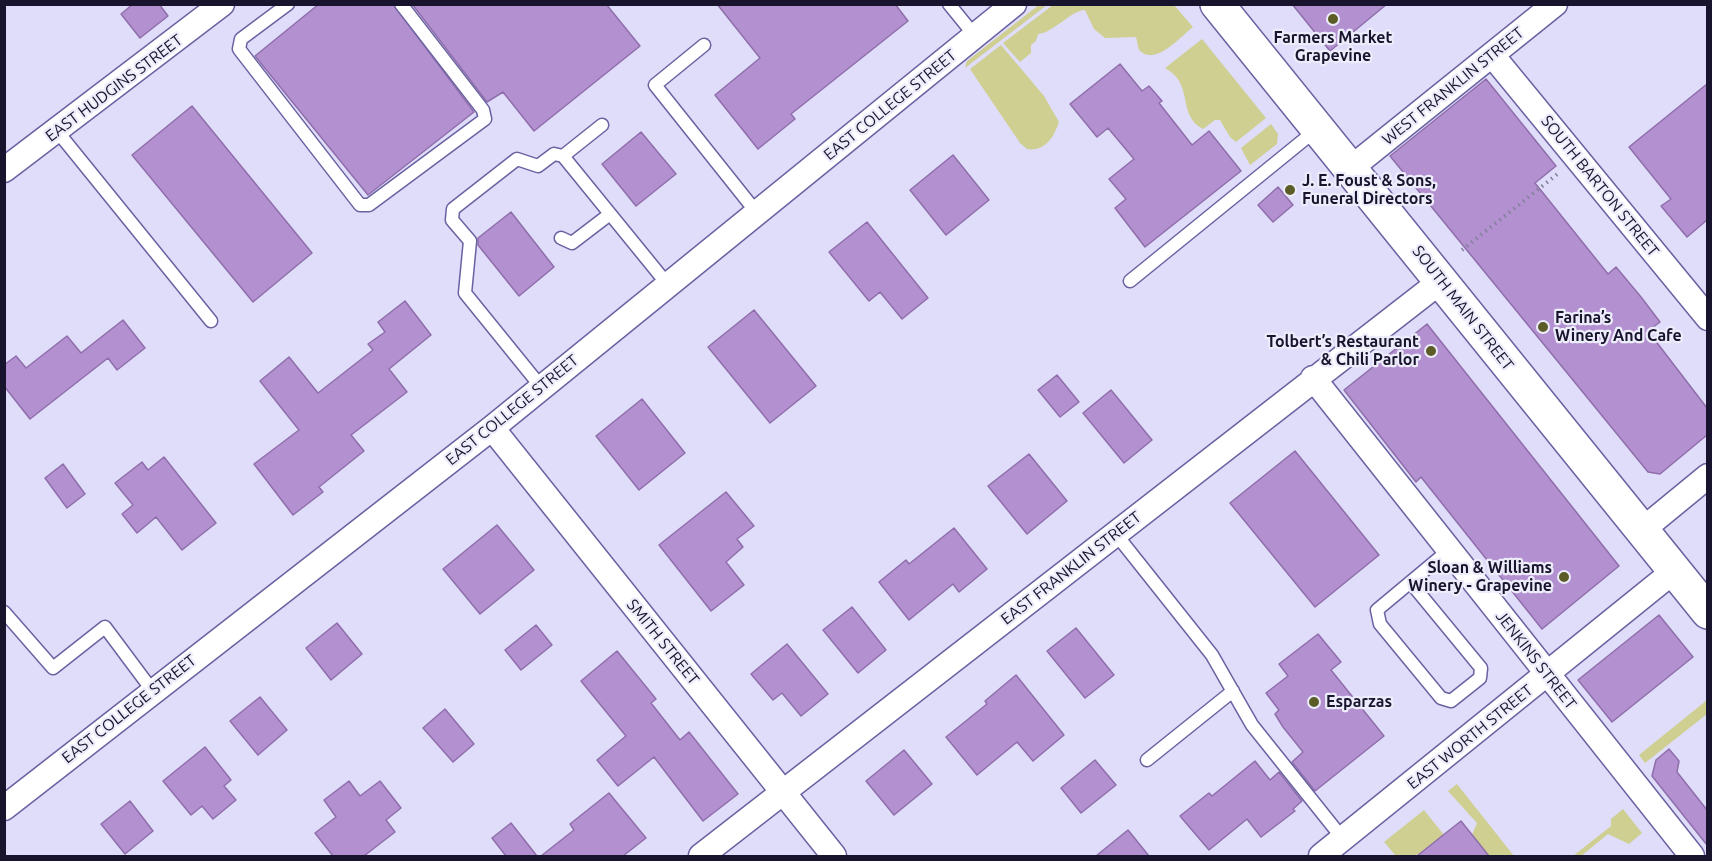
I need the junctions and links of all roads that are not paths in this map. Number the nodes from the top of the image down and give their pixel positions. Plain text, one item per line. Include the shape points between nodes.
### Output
1 (222, 4) edge
2 (288, 4) edge
3 (401, 4) edge
4 (949, 4) edge
5 (1014, 4) edge
6 (1217, 4) edge
7 (1555, 4) edge
8 (975, 36) junction
9 (704, 45) dead end
10 (1492, 55) junction
11 (602, 125) dead end
12 (1319, 128) junction
13 (57, 131) junction
14 (564, 156) junction
15 (1351, 168) junction
16 (4, 170) edge
17 (757, 213) junction
18 (610, 214) junction
19 (561, 238) dead end
20 (1441, 280) junction
21 (1130, 281) dead end
22 (668, 285) junction
23 (1707, 318) edge
24 (211, 321) dead end
25 (1314, 378) junction
26 (542, 388) junction
27 (492, 428) junction
28 (1707, 476) edge
29 (1641, 531) junction
30 (1115, 533) junction
31 (1449, 550) junction
32 (1674, 571) junction
33 (1411, 583) junction
34 (4, 612) edge
35 (1707, 612) edge
36 (1547, 674) junction
37 (152, 690) junction
38 (1233, 691) junction
39 (1147, 760) dead end
40 (782, 792) junction
41 (4, 808) edge
42 (1343, 839) junction
43 (701, 856) edge
44 (834, 856) edge
45 (1321, 856) edge
46 (1692, 856) edge

1 - 13 street, EAST HUDGINS STREET
2 - 3 lane via 241,39 239,50 360,205 369,205 485,119 483,110
4 - 8 lane
5 - 8 street, EAST COLLEGE STREET
6 - 12 main road, SOUTH MAIN STREET
7 - 10 street, WEST FRANKLIN STREET
8 - 17 street, EAST COLLEGE STREET
9 - 17 lane via 655,85
10 - 15 street, WEST FRANKLIN STREET
10 - 23 street, SOUTH BARTON STREET
11 - 14 lane
12 - 15 main road, SOUTH MAIN STREET
12 - 21 lane
13 - 16 street, EAST HUDGINS STREET
13 - 24 lane
14 - 18 lane
14 - 26 lane via 554,154 538,166 517,159 453,209 452,220 470,241 465,293
15 - 20 main road, SOUTH MAIN STREET
17 - 22 street, EAST COLLEGE STREET
18 - 19 lane via 572,243
18 - 22 lane
20 - 25 street, EAST FRANKLIN STREET
20 - 29 main road, SOUTH MAIN STREET
22 - 26 street, EAST COLLEGE STREET
25 - 30 street, EAST FRANKLIN STREET
25 - 31 street, JENKINS STREET
26 - 27 street, EAST COLLEGE STREET
27 - 37 street, EAST COLLEGE STREET
27 - 40 street, SMITH STREET
28 - 29 street
29 - 32 main road, SOUTH MAIN STREET
30 - 38 lane via 1212,655
30 - 40 street, EAST FRANKLIN STREET
31 - 33 lane
31 - 36 street, JENKINS STREET
32 - 35 main road, SOUTH MAIN STREET
32 - 36 street, EAST WORTH STREET
33 - 33 lane via 1377,610 1380,624 1441,698 1450,701 1480,678 1481,668
34 - 37 lane via 53,668 105,627
36 - 42 street, EAST WORTH STREET
36 - 46 street, JENKINS STREET
37 - 41 street, EAST COLLEGE STREET
38 - 39 lane
38 - 42 lane via 1252,725
40 - 43 street, EAST FRANKLIN STREET
40 - 44 street, SMITH STREET
42 - 45 street, EAST WORTH STREET

